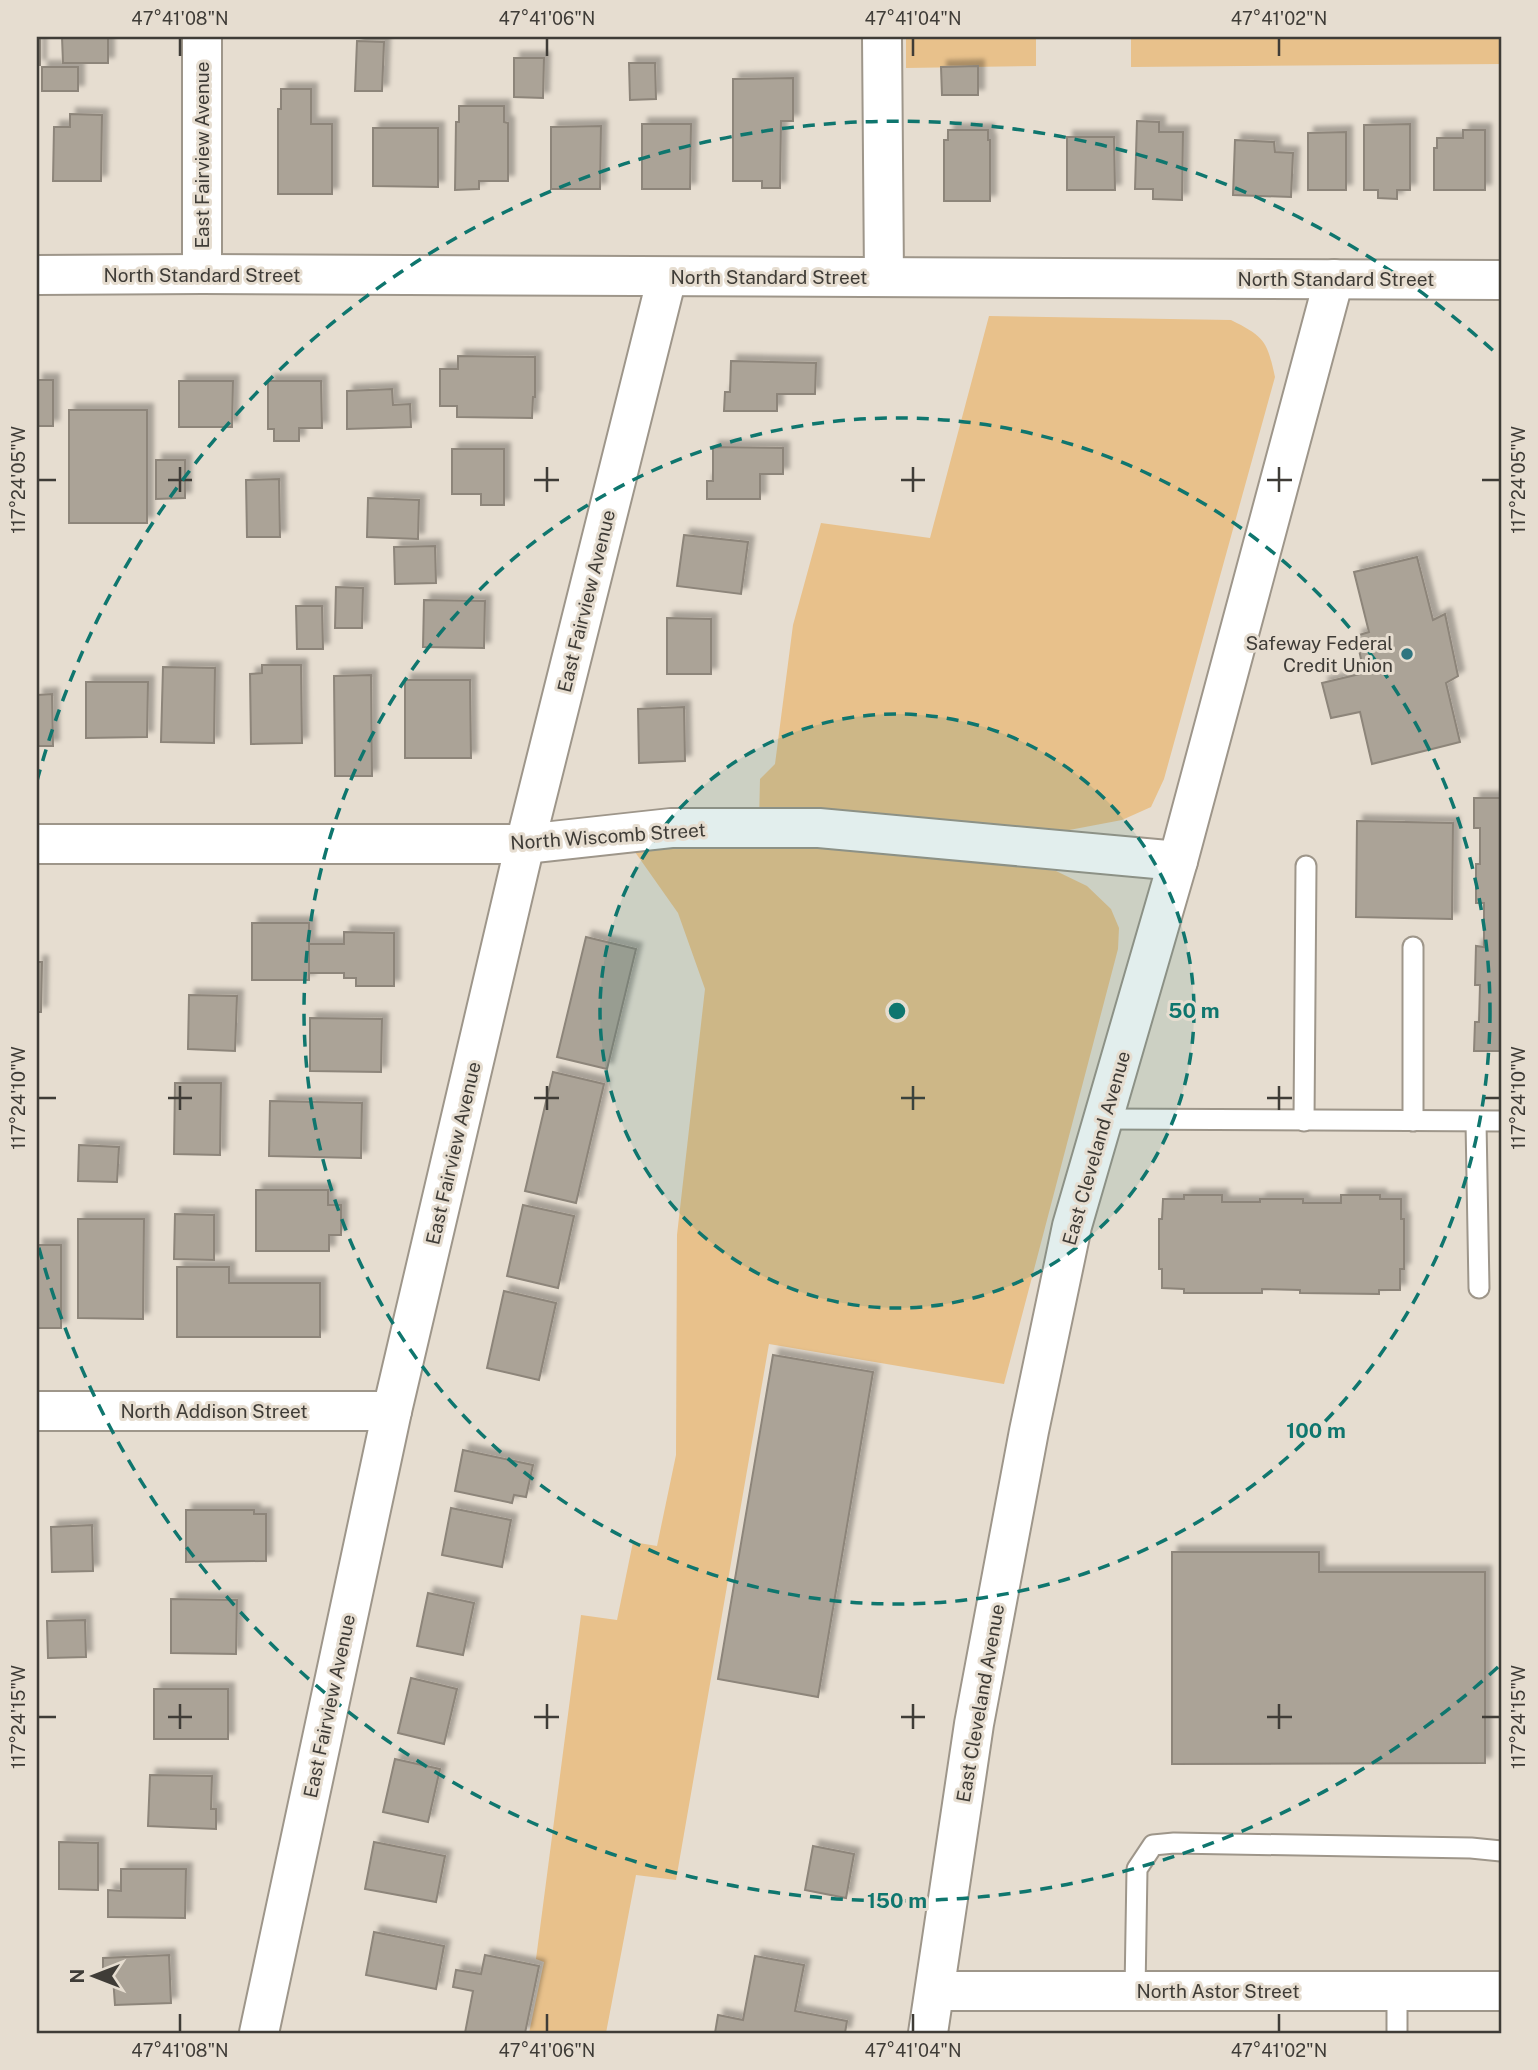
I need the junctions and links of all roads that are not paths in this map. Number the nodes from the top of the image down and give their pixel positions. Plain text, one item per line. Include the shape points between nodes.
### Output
1 (202, 37) edge
2 (882, 37) edge
3 (202, 274) junction
4 (37, 275) edge
5 (667, 277) junction
6 (884, 277) junction
7 (1334, 279) junction
8 (1501, 280) edge
9 (37, 844) edge
10 (526, 844) junction
11 (1178, 861) junction
12 (1306, 866) dead end
13 (1413, 947) dead end
14 (1103, 1119) junction
15 (1304, 1121) junction
16 (1413, 1121) junction
17 (1501, 1121) edge
18 (1476, 1122) junction
19 (1479, 1287) dead end
20 (37, 1411) edge
21 (392, 1411) junction
22 (1501, 1851) edge
23 (936, 1991) junction
24 (1135, 1991) junction
25 (1397, 1991) junction
26 (1501, 1991) edge
27 (259, 2033) edge
28 (928, 2033) edge
29 (1397, 2033) edge

1 - 3 street, East Fairview Avenue
2 - 6 street
3 - 4 street, North Standard Street
3 - 5 street, North Standard Street
5 - 6 street, North Standard Street
5 - 10 street, East Fairview Avenue
6 - 7 street, North Standard Street
7 - 8 street, North Standard Street
7 - 11 street, East Cleveland Avenue
9 - 10 street, North Wiscomb Street
10 - 11 street, North Wiscomb Street via 671,828 819,828
10 - 21 street, East Fairview Avenue
11 - 14 street, East Cleveland Avenue
12 - 15 lane
13 - 16 lane
14 - 15 lane
14 - 23 street, East Cleveland Avenue via 1072,1226 1027,1444 974,1724
15 - 16 lane
16 - 18 lane
17 - 18 lane
18 - 19 lane
20 - 21 street, North Addison Street
21 - 27 street, East Fairview Avenue
22 - 24 lane via 1153,1845 1137,1869
23 - 24 street, North Astor Street
23 - 28 street, East Cleveland Avenue
24 - 25 street, North Astor Street
25 - 26 street, North Astor Street
25 - 29 lane

